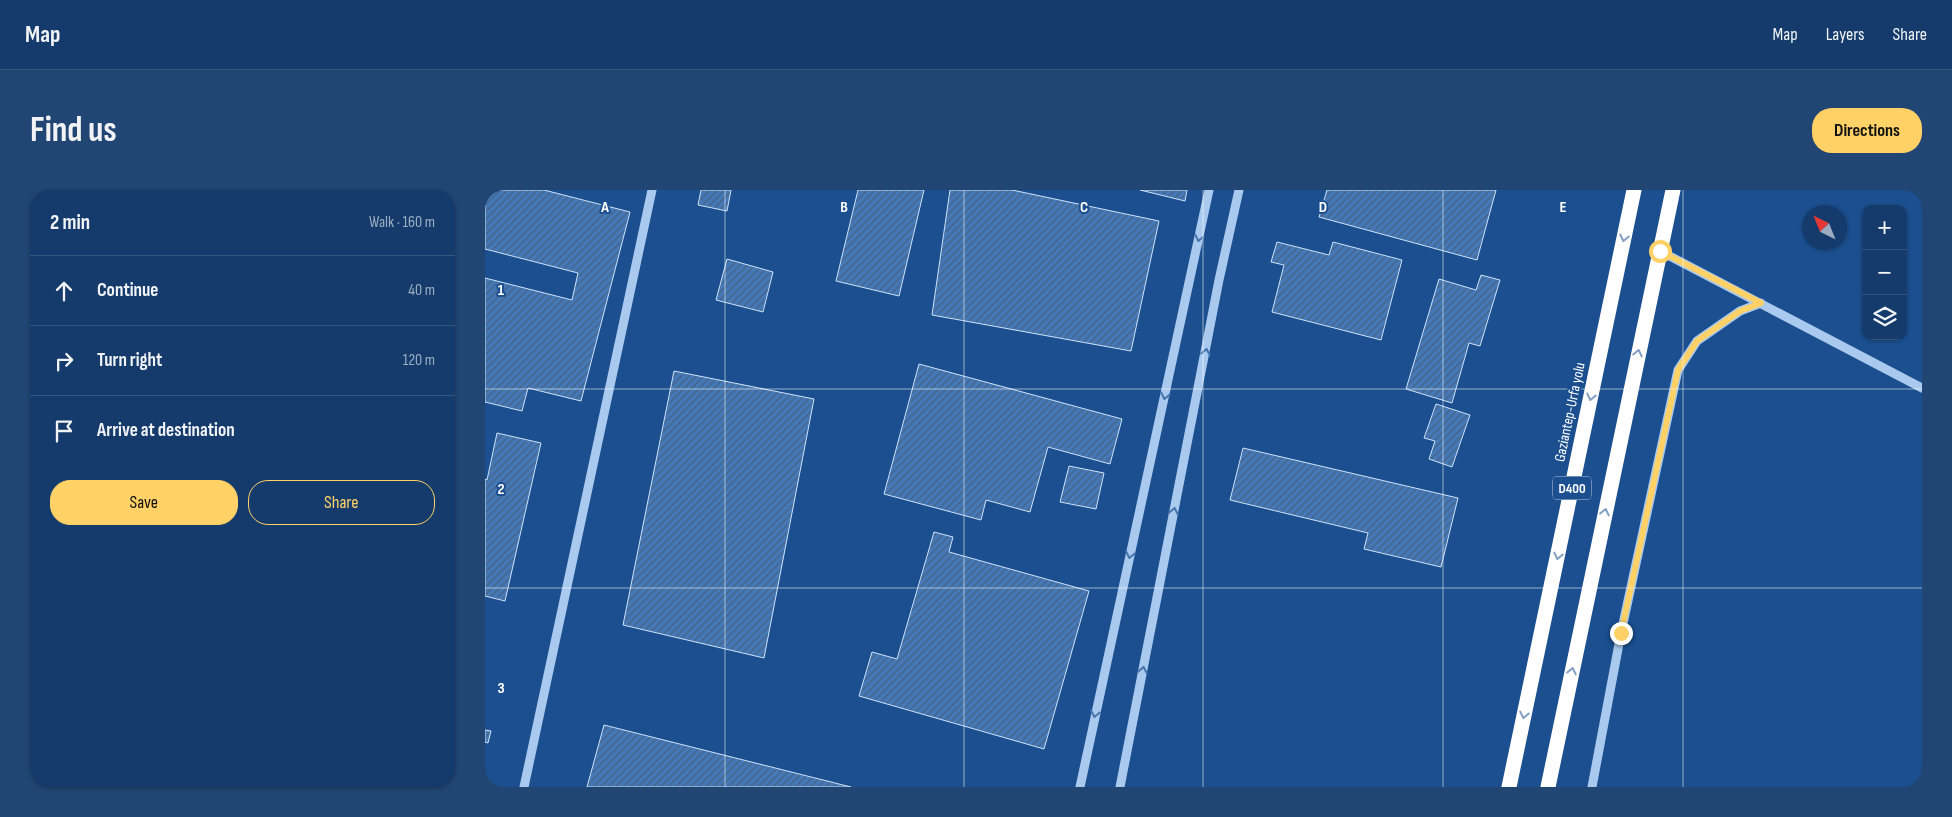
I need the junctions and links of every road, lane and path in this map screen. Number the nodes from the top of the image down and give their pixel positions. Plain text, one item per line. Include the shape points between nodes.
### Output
1 (653, 190) edge
2 (1209, 190) edge
3 (1239, 190) edge
4 (1634, 190) edge
5 (1673, 190) edge
6 (1660, 251) junction
7 (1761, 303) junction
8 (1922, 388) edge
9 (524, 787) edge
10 (1079, 787) edge
11 (1120, 787) edge
12 (1509, 787) edge
13 (1548, 787) edge
14 (1592, 787) edge

1 - 9 street
2 -> 10 street
11 -> 3 street
4 -> 12 highway, Gaziantep-Urfa yolu / D400
5 - 6 highway, D400
6 - 7 street
13 -> 6 highway, D400
7 - 8 street
7 - 14 street via 1740,311 1697,341 1678,370 1621,633

